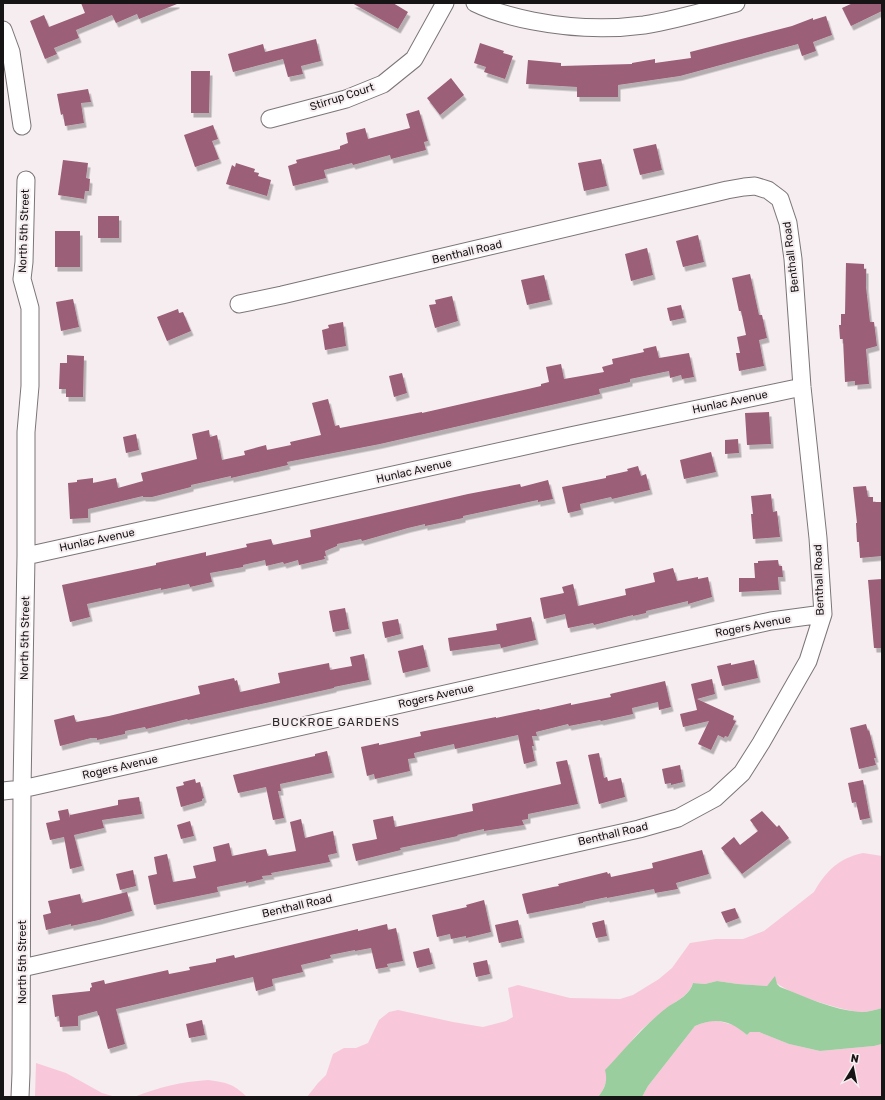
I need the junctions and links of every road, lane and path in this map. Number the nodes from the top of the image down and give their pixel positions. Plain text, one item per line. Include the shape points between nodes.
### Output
1 (444, 3) edge
2 (475, 3) edge
3 (736, 3) edge
4 (3, 30) edge
5 (270, 119) dead end
6 (22, 126) dead end
7 (26, 180) dead end
8 (239, 304) dead end
9 (802, 387) junction
10 (26, 556) junction
11 (823, 614) junction
12 (22, 789) junction
13 (3, 791) edge
14 (22, 968) junction
15 (20, 1097) edge

1 - 5 street, Stirrup Court via 414,59 383,84 346,98
2 - 3 street via 510,16 544,23 605,28 667,21
4 - 6 street via 11,52
7 - 10 street, North 5th Street via 22,279 30,308
8 - 9 street, Benthall Road via 726,190 755,186 768,190 780,199 788,223
9 - 10 street, Hunlac Avenue
9 - 11 street, Benthall Road via 818,538
10 - 12 street, North 5th Street
11 - 12 street, Rogers Avenue via 764,623
11 - 14 street, Benthall Road via 808,661 742,772 715,798 678,818 631,831
12 - 13 street, Rogers Avenue
12 - 14 street, North 5th Street
14 - 15 street, North 5th Street

